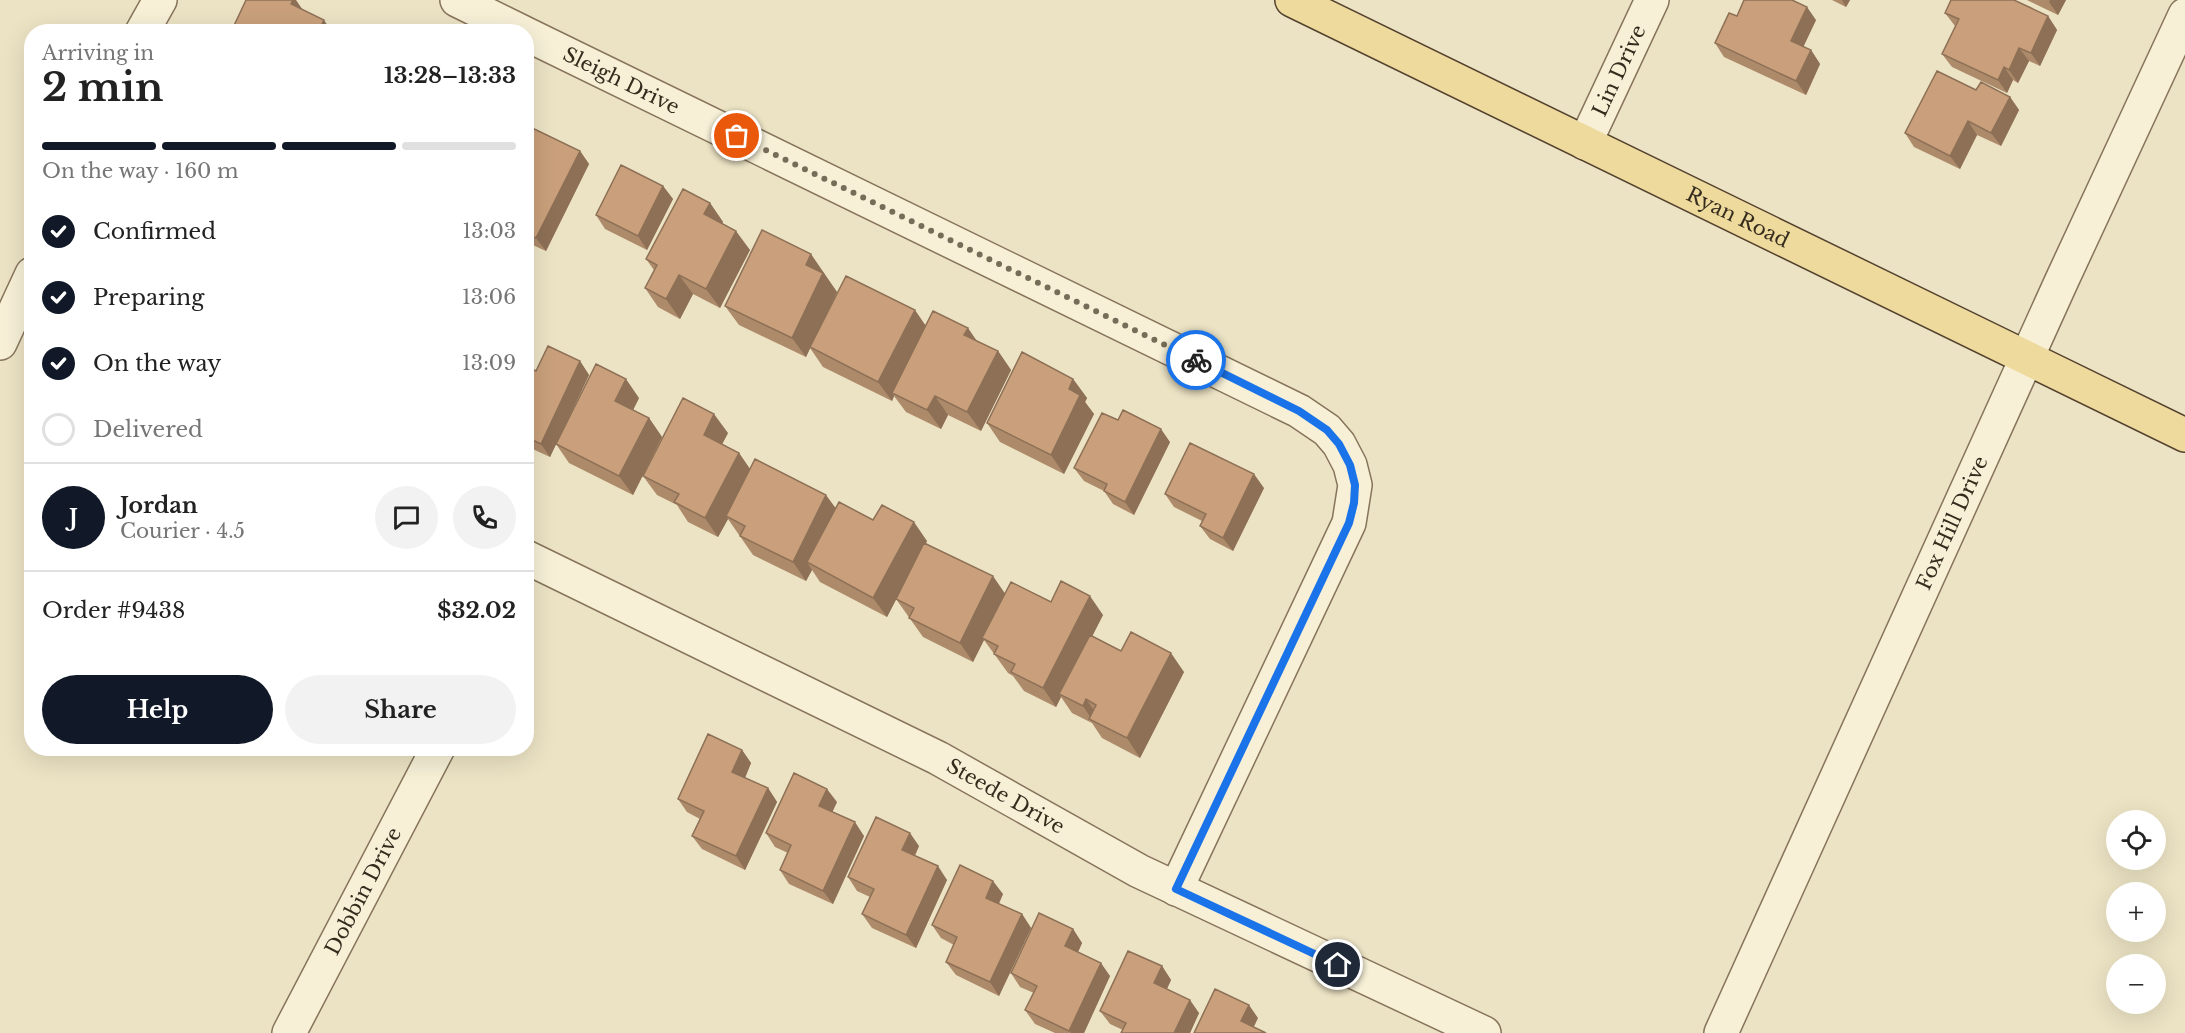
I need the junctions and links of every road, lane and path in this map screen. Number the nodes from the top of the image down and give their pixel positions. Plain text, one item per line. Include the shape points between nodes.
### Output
1 (160, 0) edge
2 (457, 0) edge
3 (1292, 0) edge
4 (1652, 0) edge
5 (2185, 15) edge
6 (146, 24) edge
7 (506, 24) edge
8 (534, 38) edge
9 (1585, 143) junction
10 (23, 314) edge
11 (0, 343) edge
12 (2026, 358) junction
13 (2185, 435) edge
14 (534, 565) edge
15 (434, 756) edge
16 (1176, 889) junction
17 (290, 1033) edge
18 (1484, 1033) edge
19 (1721, 1033) edge

1 - 6 street
2 - 7 street
3 - 9 main road, Ryan Road
4 - 9 street, Lin Drive
5 - 12 street, Fox Hill Drive
8 - 16 street, Sleigh Drive via 1299,411 1327,430 1339,444 1355,485 1349,523
9 - 12 main road, Ryan Road
10 - 11 street
12 - 13 main road, Ryan Road
12 - 19 street, Fox Hill Drive
14 - 16 street, Steede Drive via 938,758
15 - 17 street, Dobbin Drive
16 - 18 street, Steede Drive

